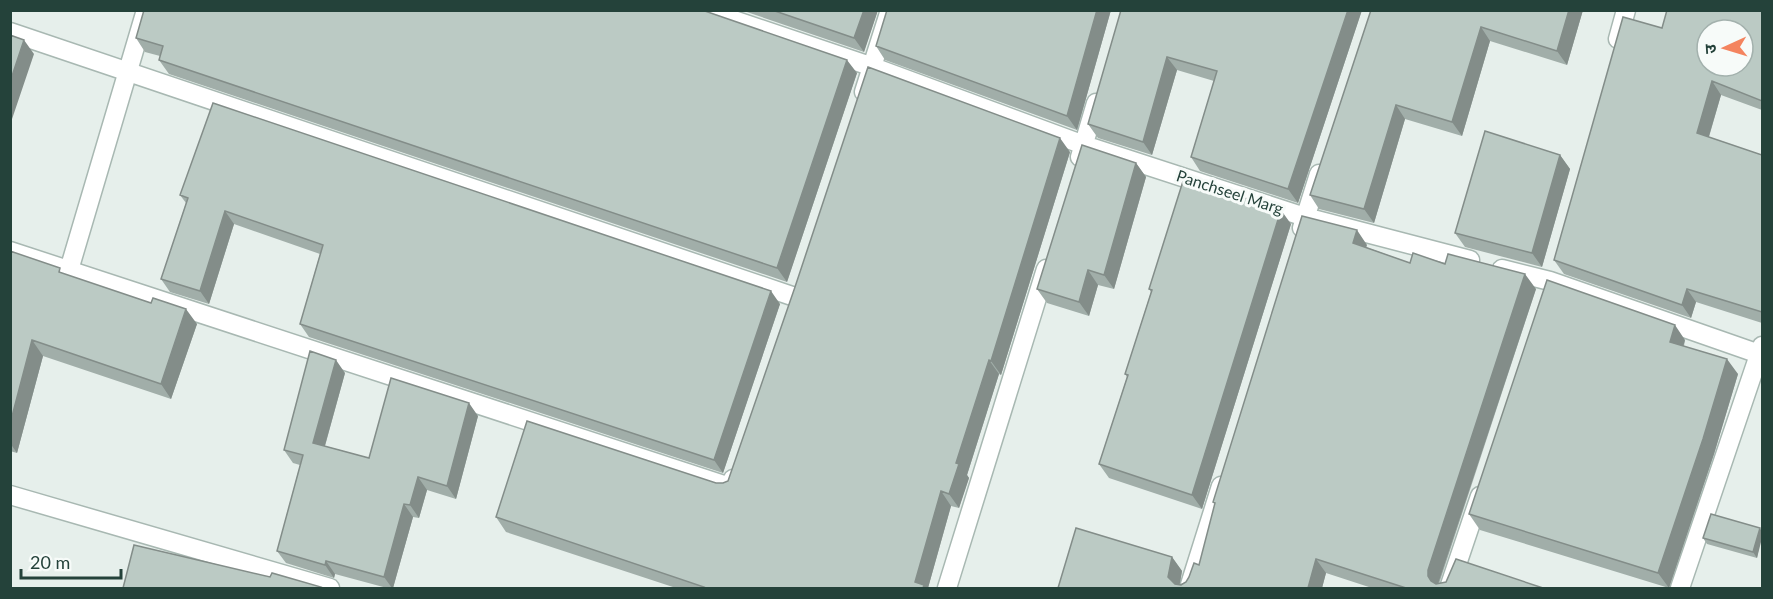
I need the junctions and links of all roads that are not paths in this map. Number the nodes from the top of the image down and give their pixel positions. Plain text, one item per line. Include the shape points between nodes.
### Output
1 (146, 10) edge
2 (704, 10) edge
3 (890, 10) edge
4 (1626, 10) edge
5 (10, 32) edge
6 (1613, 56) edge
7 (873, 67) junction
8 (128, 72) junction
9 (1100, 89) edge
10 (858, 111) edge
11 (1084, 145) junction
12 (1323, 162) edge
13 (1073, 179) edge
14 (1305, 217) junction
15 (1298, 239) edge
16 (1052, 248) edge
17 (10, 251) edge
18 (1557, 259) edge
19 (69, 270) junction
20 (802, 275) edge
21 (1549, 287) junction
22 (1762, 352) edge
23 (738, 465) edge
24 (1228, 465) edge
25 (1487, 475) edge
26 (10, 495) edge
27 (330, 588) edge
28 (947, 588) edge
29 (1189, 588) edge
30 (1449, 588) edge
31 (1680, 588) edge

1 - 8 street
2 - 7 street, Panchseel Marg
3 - 7 street
4 - 6 street
5 - 8 street
7 - 10 street
7 - 11 street, Panchseel Marg
8 - 19 street
8 - 20 street via 793,303
9 - 11 street
11 - 13 street
11 - 14 street, Panchseel Marg
12 - 14 street
14 - 15 street
14 - 21 street, Panchseel Marg
16 - 28 street
17 - 19 street
18 - 21 street
19 - 23 street via 730,488
21 - 22 street, Panchseel Marg
22 - 31 street
24 - 29 street
25 - 30 street
26 - 27 street

